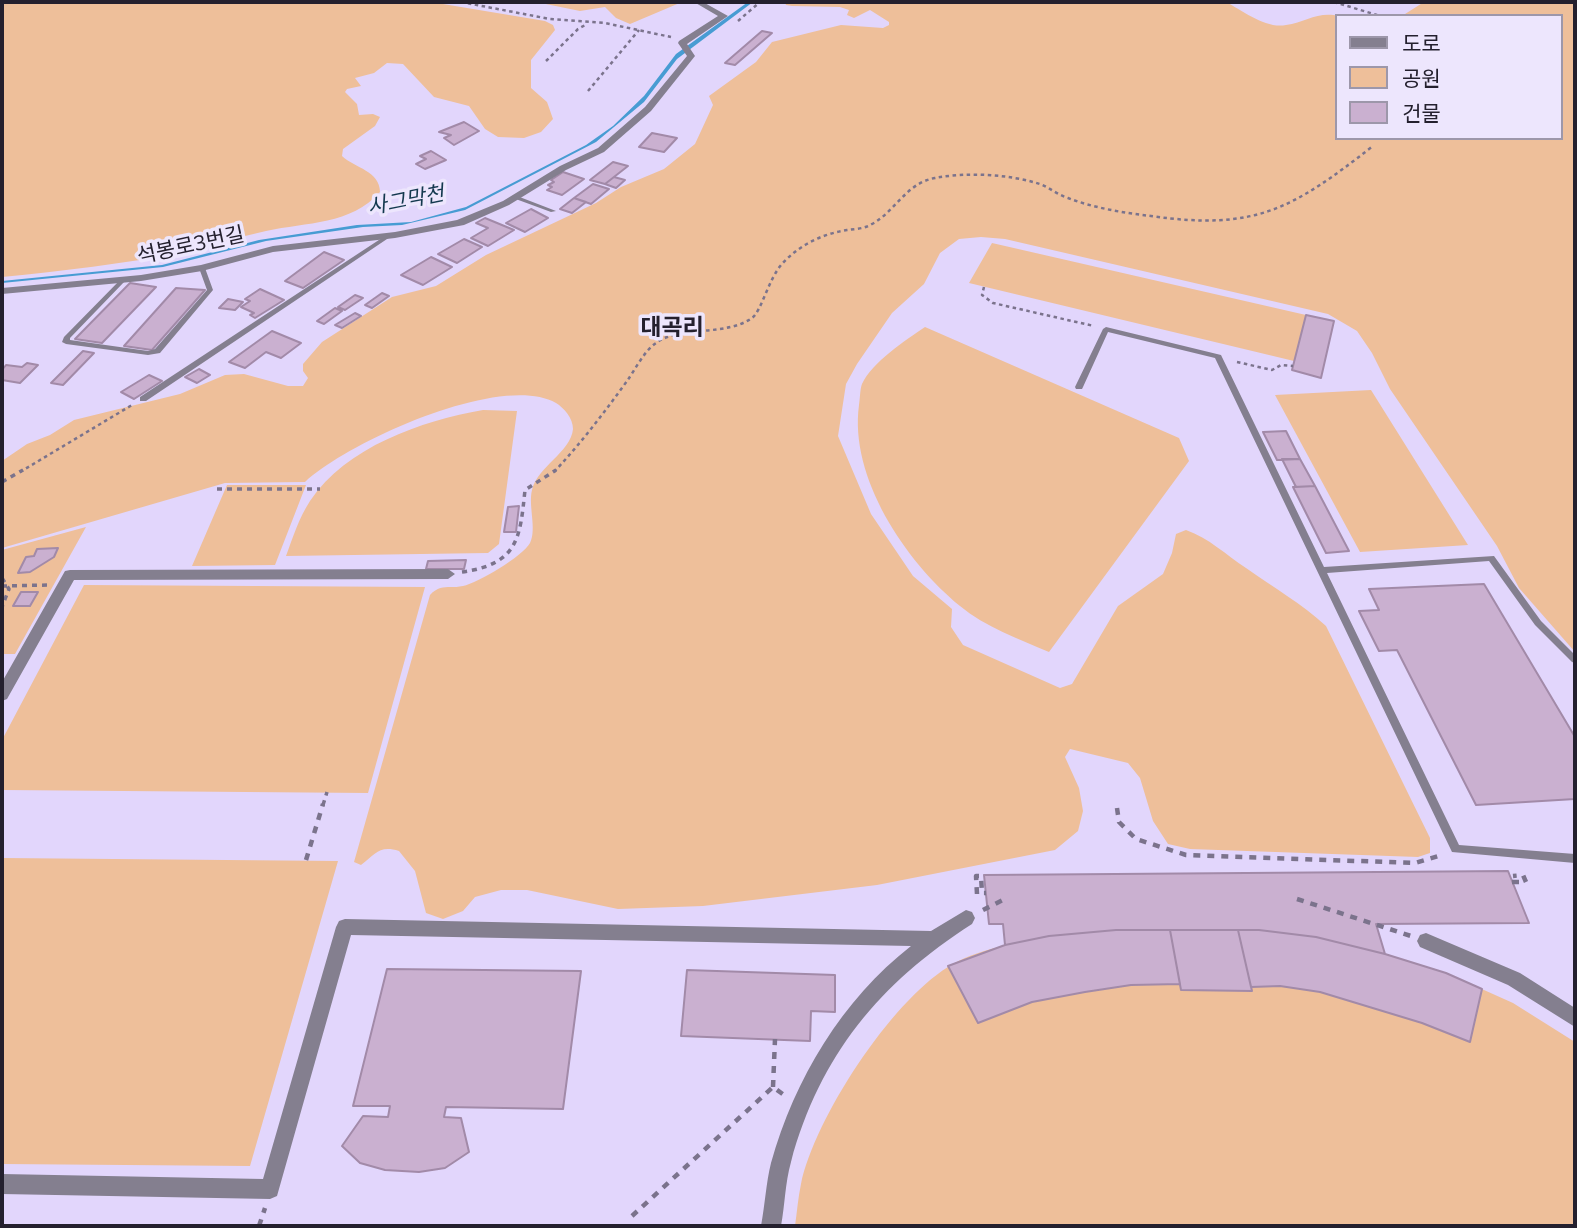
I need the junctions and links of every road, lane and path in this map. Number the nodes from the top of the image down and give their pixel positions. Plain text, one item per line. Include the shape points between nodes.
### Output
1 (461, 2) edge
2 (698, 2) edge
3 (1334, 2) edge
4 (1374, 14) edge
5 (596, 22) junction
6 (639, 30) junction
7 (682, 43) junction
8 (546, 61) dead end
9 (588, 91) dead end
10 (1373, 146) dead end
11 (515, 197) junction
12 (553, 211) dead end
13 (388, 236) junction
14 (202, 268) junction
15 (123, 280) junction
16 (984, 287) dead end
17 (2, 290) edge
18 (1106, 329) junction
19 (1218, 357) junction
20 (1293, 366) dead end
21 (1079, 387) dead end
22 (143, 399) joint
23 (2, 482) edge
24 (217, 489) dead end
25 (320, 489) dead end
26 (1321, 570) junction
27 (448, 574) joint
28 (2, 578) edge
29 (67, 580) junction
30 (8, 585) junction
31 (2, 586) edge
32 (2, 607) edge
33 (1575, 660) edge
34 (2, 695) edge
35 (327, 792) dead end
36 (1118, 808) dead end
37 (1457, 849) junction
38 (1575, 859) edge
39 (306, 860) dead end
40 (1513, 876) dead end
41 (1513, 882) dead end
42 (986, 893) dead end
43 (977, 894) dead end
44 (1297, 899) dead end
45 (1003, 900) dead end
46 (966, 918) joint
47 (930, 938) junction
48 (1426, 941) joint
49 (1575, 1018) edge
50 (775, 1040) dead end
51 (773, 1087) junction
52 (801, 1105) junction
53 (2, 1184) edge
54 (632, 1216) dead end
55 (771, 1226) edge

1 - 5 path
2 - 7 street via 724,16
3 - 4 path
5 - 6 path
5 - 8 path via 578,29
6 - 7 path
6 - 9 path
7 - 11 street, 석봉로3번길 via 691,56 648,109 601,149
10 - 27 path via 1336,176 1277,209 1226,222 1085,204 1019,180 965,177 919,181 866,228 826,234 798,250 782,264 764,293 760,312 749,321 656,343 584,440 551,475 525,490 520,537 512,548 471,572
11 - 12 lane
11 - 13 street, 석봉로3번길 via 460,223
13 - 14 street, 석봉로3번길 via 273,249
13 - 22 lane, 석봉로3번길
14 - 15 street, 석봉로3번길
14 - 15 lane via 210,290 157,351 66,342
15 - 17 street, 석봉로3번길
16 - 18 path via 982,295 993,303
18 - 19 lane
18 - 21 lane
19 - 20 path via 1272,370
19 - 26 lane
22 - 23 path
24 - 25 path
26 - 33 lane via 1491,558 1538,623
26 - 37 lane
27 - 29 street
28 - 30 path
29 - 30 path
29 - 34 street
30 - 31 path
30 - 32 path
35 - 39 path
36 - 37 path via 1119,822 1136,839 1186,855 1415,863
37 - 38 lane
40 - 41 path via 1523,876 1526,882
42 - 43 path via 982,893 981,876 976,876
44 - 48 path
45 - 46 path
46 - 47 street
47 - 52 street via 887,975 851,1016
47 - 53 street via 345,927 270,1189
48 - 49 street via 1514,979
50 - 51 path
51 - 52 path
51 - 54 path
52 - 55 street via 780,1165

